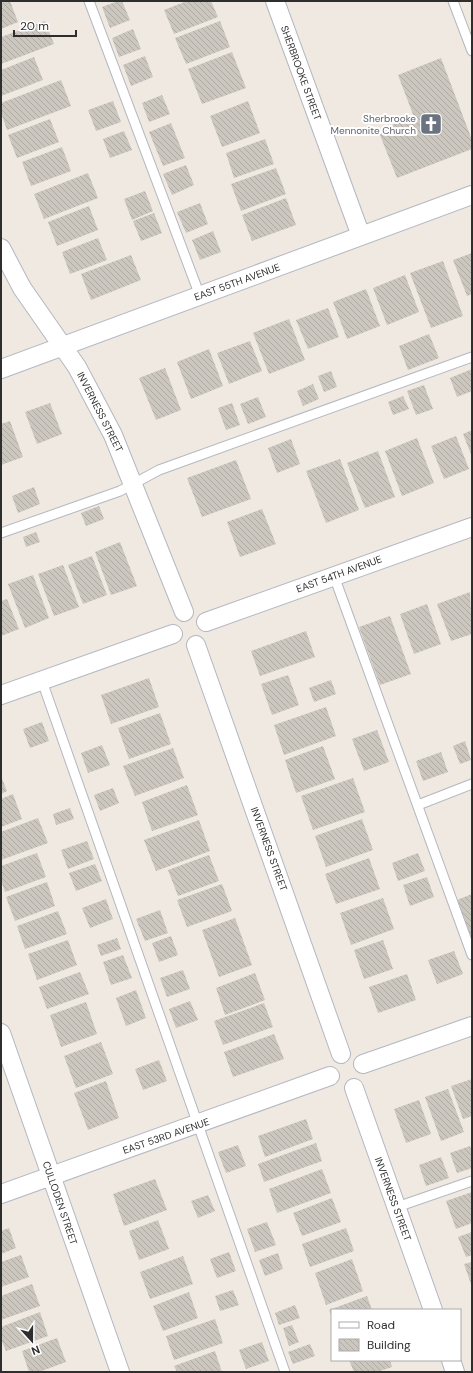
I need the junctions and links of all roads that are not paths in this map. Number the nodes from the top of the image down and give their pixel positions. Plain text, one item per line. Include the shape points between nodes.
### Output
1 (89, 1) edge
2 (275, 1) edge
3 (453, 1) edge
4 (472, 52) edge
5 (472, 194) edge
6 (360, 236) junction
7 (1, 248) edge
8 (200, 296) junction
9 (62, 346) junction
10 (472, 357) edge
11 (1, 369) edge
12 (133, 483) junction
13 (472, 527) edge
14 (1, 533) edge
15 (334, 576) junction
16 (184, 612) junction
17 (206, 622) junction
18 (173, 634) junction
19 (196, 645) junction
20 (42, 681) junction
21 (1, 695) edge
22 (472, 784) edge
23 (418, 805) junction
24 (472, 954) edge
25 (472, 1026) edge
26 (1, 1033) edge
27 (341, 1054) junction
28 (363, 1064) junction
29 (330, 1076) junction
30 (354, 1088) junction
31 (199, 1124) junction
32 (51, 1176) junction
33 (472, 1181) edge
34 (1, 1194) edge
35 (397, 1207) junction
36 (433, 1309) edge
37 (451, 1361) edge
38 (120, 1372) edge
39 (286, 1372) edge
40 (455, 1372) edge

1 - 8 lane
2 - 6 street, SHERBROOKE STREET
3 - 4 lane
5 - 6 street, EAST 55TH AVENUE
6 - 8 street, EAST 55TH AVENUE
7 - 9 street, INVERNESS STREET via 22,288
8 - 9 street, EAST 55TH AVENUE
9 - 11 street, EAST 55TH AVENUE
9 - 12 street, INVERNESS STREET via 77,367 114,435
10 - 12 lane via 159,470
12 - 14 lane via 120,491
12 - 16 street, INVERNESS STREET
13 - 15 street, EAST 54TH AVENUE
15 - 17 street, EAST 54TH AVENUE
15 - 23 lane
16 - 17 street via 200,613
16 - 18 street via 175,618
17 - 19 street via 205,638
18 - 19 street via 180,643
18 - 20 street
19 - 27 street, INVERNESS STREET
20 - 21 street
20 - 31 lane
22 - 23 lane
23 - 24 lane
25 - 28 street
26 - 32 street, CULLODEN STREET
27 - 28 street via 357,1056
27 - 29 street via 330,1065
28 - 30 street via 364,1075
29 - 30 street via 342,1088
29 - 31 street, EAST 53RD AVENUE
30 - 35 street, INVERNESS STREET
31 - 32 street, EAST 53RD AVENUE
31 - 39 lane
32 - 34 street, EAST 53RD AVENUE
32 - 38 street, CULLODEN STREET
33 - 35 lane
35 - 36 street, INVERNESS STREET
37 - 40 street

